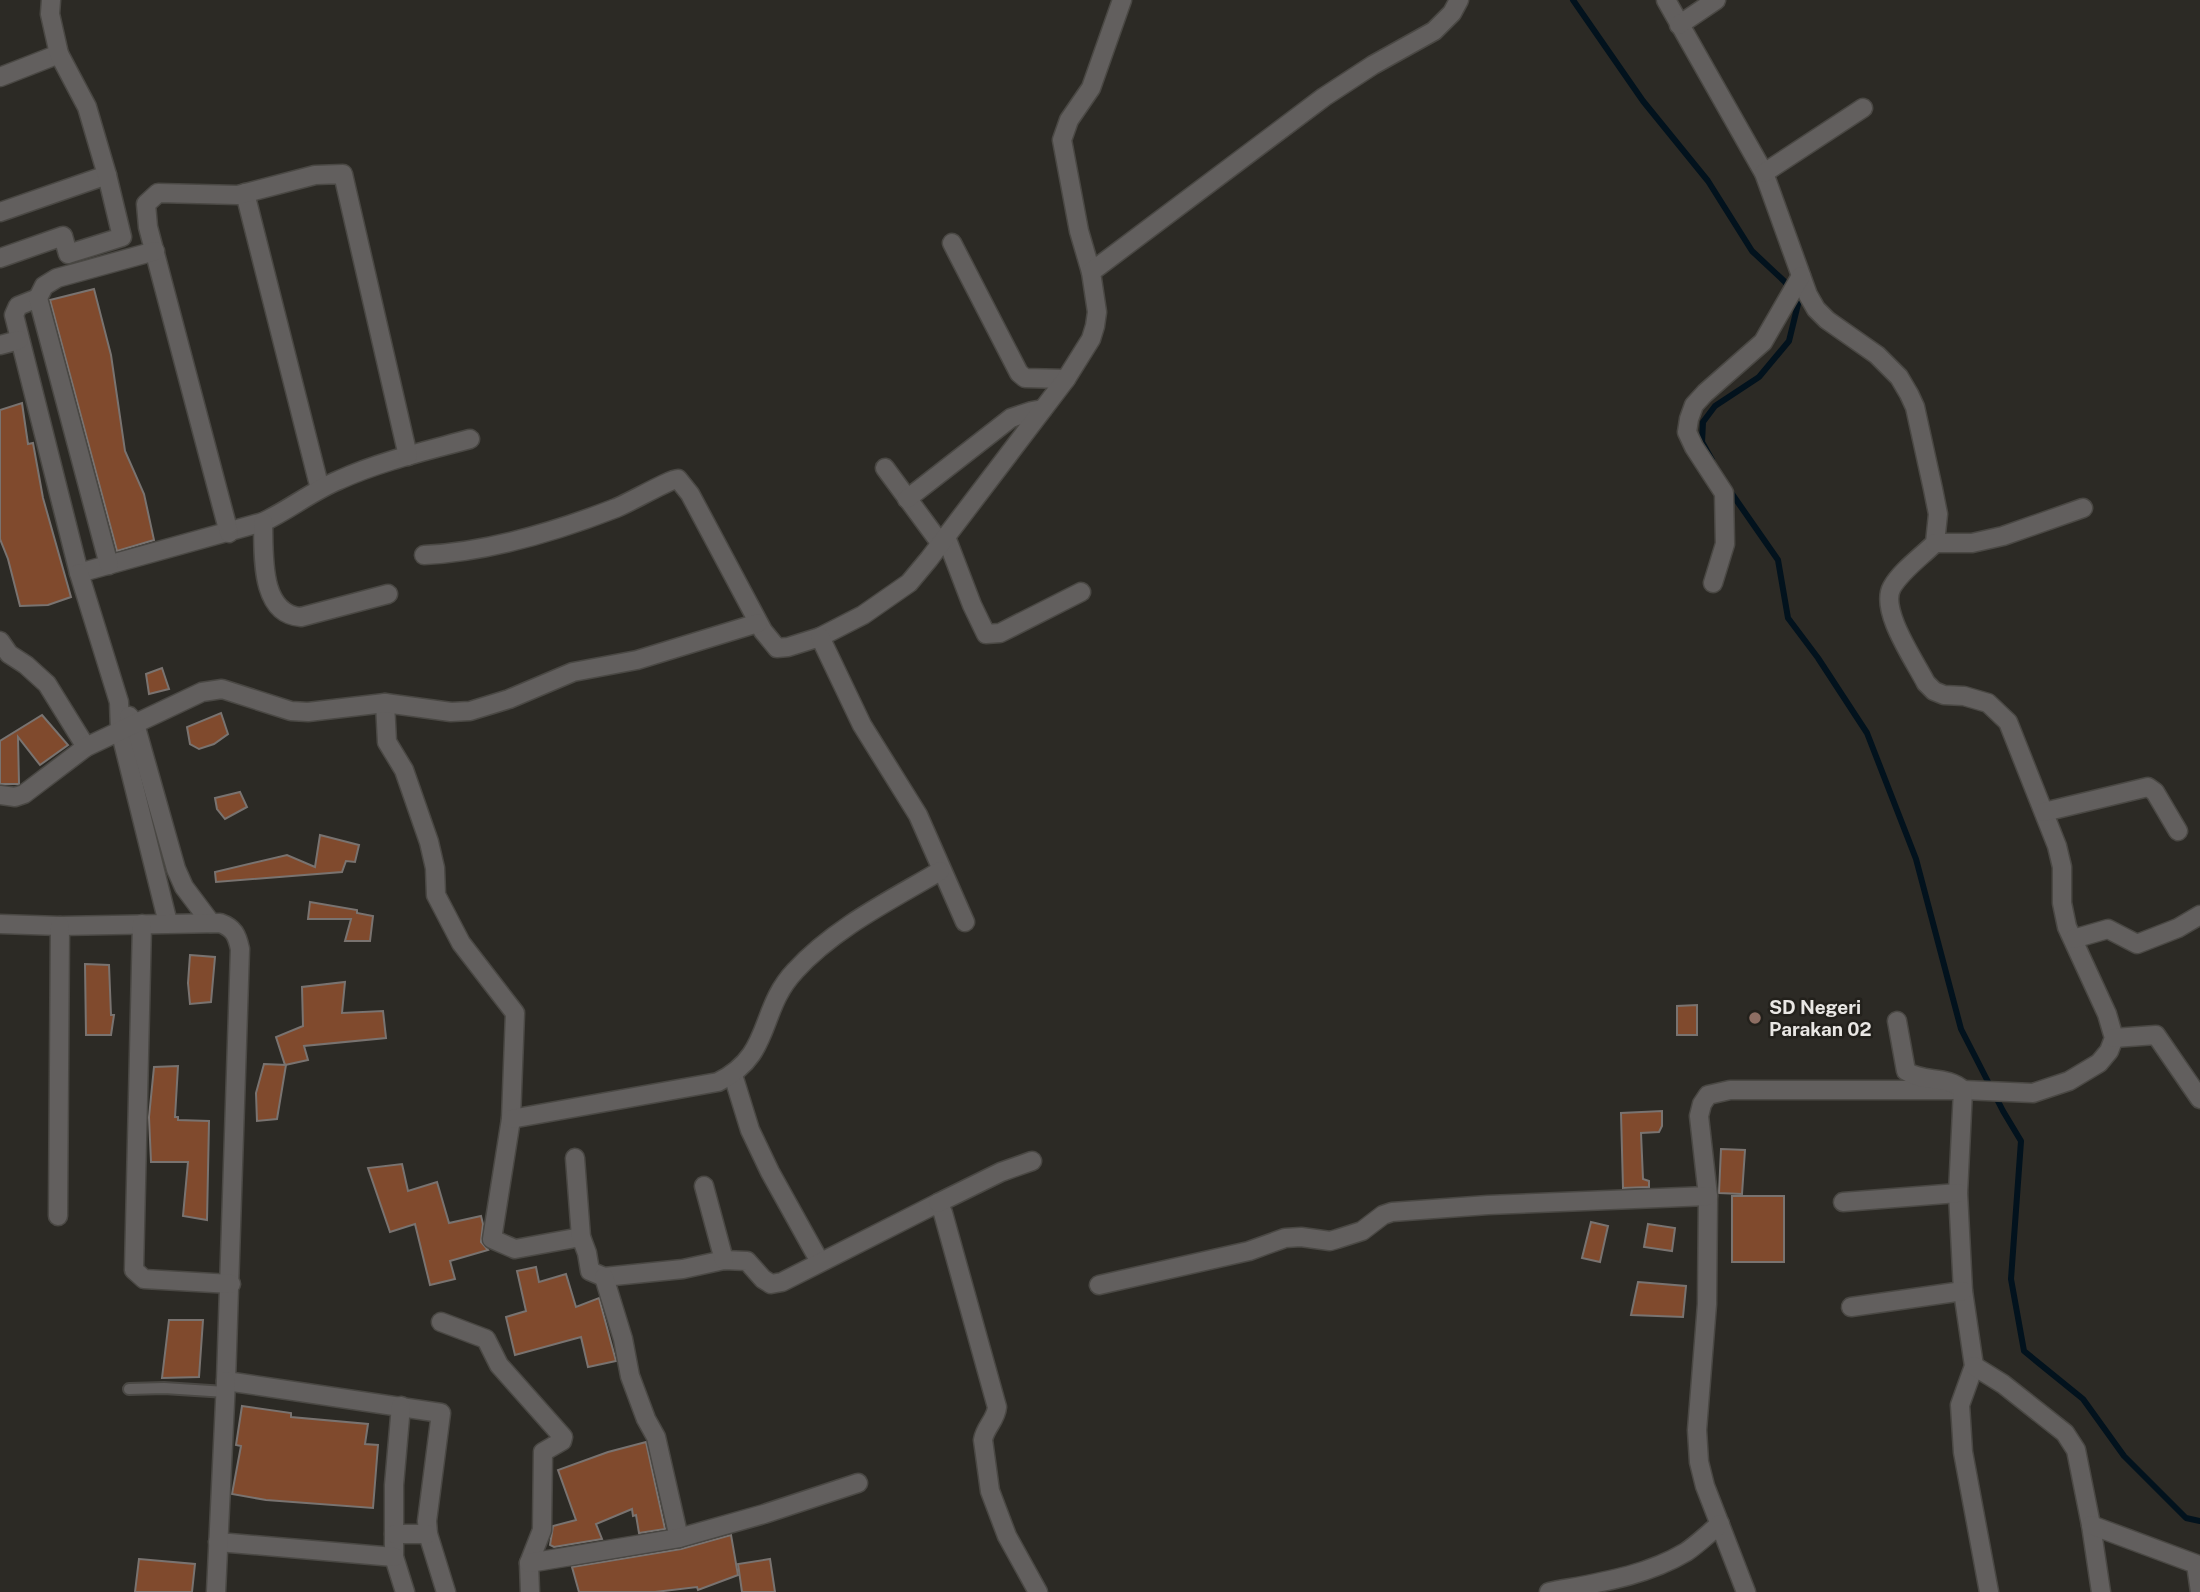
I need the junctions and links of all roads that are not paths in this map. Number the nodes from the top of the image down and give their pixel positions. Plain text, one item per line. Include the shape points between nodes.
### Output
1 (51, 0) edge
2 (1122, 0) edge
3 (1459, 0) edge
4 (1665, 0) edge
5 (1716, 0) edge
6 (1679, 25) junction
7 (59, 54) junction
8 (0, 77) edge
9 (1863, 108) dead end
10 (1763, 173) junction
11 (107, 175) junction
12 (245, 193) junction
13 (0, 212) edge
14 (952, 243) dead end
15 (155, 251) junction
16 (0, 258) edge
17 (1091, 272) junction
18 (1795, 286) junction
19 (38, 298) junction
20 (19, 340) junction
21 (0, 345) edge
22 (1066, 379) junction
23 (1043, 410) junction
24 (470, 439) dead end
25 (408, 456) junction
26 (886, 468) dead end
27 (320, 489) junction
28 (907, 499) junction
29 (2083, 508) dead end
30 (263, 522) junction
31 (229, 533) junction
32 (944, 540) junction
33 (1935, 543) junction
34 (424, 555) dead end
35 (108, 565) junction
36 (79, 573) junction
37 (1713, 583) dead end
38 (1081, 592) dead end
39 (388, 594) dead end
40 (758, 623) junction
41 (820, 637) junction
42 (0, 641) edge
43 (385, 703) junction
44 (128, 727) junction
45 (86, 747) junction
46 (0, 795) edge
47 (2044, 812) junction
48 (2178, 831) dead end
49 (940, 870) junction
50 (2200, 915) edge
51 (964, 922) dead end
52 (168, 923) junction
53 (211, 923) junction
54 (0, 924) edge
55 (142, 925) junction
56 (60, 926) junction
57 (2073, 939) junction
58 (1897, 1021) dead end
59 (2114, 1038) junction
60 (733, 1075) junction
61 (1963, 1090) junction
62 (2200, 1098) edge
63 (511, 1119) junction
64 (575, 1158) dead end
65 (1032, 1161) dead end
66 (704, 1186) dead end
67 (1958, 1193) junction
68 (1707, 1196) junction
69 (1843, 1202) dead end
70 (938, 1203) junction
71 (58, 1216) dead end
72 (581, 1237) junction
73 (724, 1261) junction
74 (820, 1262) junction
75 (604, 1277) junction
76 (231, 1283) junction
77 (1099, 1285) dead end
78 (1963, 1291) junction
79 (1851, 1307) dead end
80 (441, 1322) dead end
81 (1974, 1366) junction
82 (226, 1387) junction
83 (129, 1389) dead end
84 (401, 1406) junction
85 (858, 1483) dead end
86 (1720, 1524) junction
87 (2091, 1525) junction
88 (394, 1534) junction
89 (428, 1534) junction
90 (679, 1538) junction
91 (218, 1542) junction
92 (394, 1557) junction
93 (529, 1563) junction
94 (1032, 1590) edge
95 (216, 1592) edge
96 (405, 1592) edge
97 (446, 1592) edge
98 (530, 1592) edge
99 (1549, 1592) edge
100 (1746, 1592) edge
101 (1989, 1592) edge
102 (2101, 1592) edge
103 (2200, 1592) edge

1 - 7 street
2 - 17 street via 1091,88 1069,120 1062,140
3 - 17 street via 1433,31 1324,97
4 - 6 street
5 - 6 street
6 - 10 street
7 - 8 street
7 - 11 street via 87,107
9 - 10 street
10 - 18 street
11 - 13 street
11 - 16 street via 122,237 68,254 63,236
12 - 15 street via 171,191 152,196 146,204
12 - 25 street via 314,175 344,174
12 - 27 street
14 - 22 street via 1019,373 1025,379
15 - 19 street via 57,278 44,286
15 - 31 street
17 - 22 street via 1095,327
18 - 33 street via 1827,320 1877,355 1909,394 1938,514
18 - 37 street via 1763,342 1705,393 1689,419 1687,432 1694,447 1724,493 1725,544
19 - 20 street via 15,310
19 - 35 street
20 - 21 street
20 - 36 street
22 - 23 street
23 - 28 street via 1011,418
23 - 32 street
24 - 25 street
25 - 27 street
26 - 28 street
27 - 30 street
28 - 32 street
29 - 33 street via 2003,536 1972,543
30 - 31 street
30 - 39 street via 265,572 282,612 301,617
31 - 35 street
32 - 38 street via 986,634 1000,633
32 - 41 street via 909,583
33 - 47 street via 1891,589 1889,610 1934,691 1988,703 2008,722
34 - 40 street via 461,553 559,527 616,508 678,479
35 - 36 street
36 - 44 street
40 - 41 street via 777,648
40 - 43 street via 637,660 573,672 470,711
41 - 49 street via 862,725 918,815
42 - 45 street via 9,654 47,684
43 - 44 street via 291,711 222,689 202,692
43 - 63 street via 387,742 404,770 429,842 436,895 461,943 515,1013
44 - 45 street
44 - 52 street
44 - 53 street via 176,870
45 - 46 street via 24,794
47 - 48 street via 2148,787
47 - 57 street via 2062,867 2062,903
49 - 51 street
49 - 60 street via 848,928 796,969 780,988 749,1060
50 - 57 street via 2137,944 2108,929
52 - 53 street
52 - 55 street
53 - 76 street via 231,927 240,949
54 - 56 street
55 - 56 street
55 - 76 street via 134,1270 144,1279
56 - 71 street
57 - 59 street via 2108,1014
58 - 61 street via 1906,1071 1951,1082
59 - 61 street via 2099,1063 2069,1081 2033,1093
59 - 62 street via 2156,1035
60 - 63 street via 718,1082
60 - 74 street via 750,1130
61 - 67 street
61 - 68 street via 1730,1090 1708,1095 1699,1116
63 - 72 street via 492,1239 515,1249
64 - 72 street
65 - 70 street
66 - 73 street
67 - 69 street
67 - 78 street
68 - 77 street via 1392,1212 1362,1231 1330,1241 1284,1238 1250,1251
68 - 86 street via 1707,1304 1698,1441 1699,1462
70 - 74 street
70 - 94 street via 997,1406 983,1440 990,1491
72 - 75 street via 590,1271
73 - 74 street via 747,1261 771,1284
73 - 75 street
75 - 90 street via 629,1376 656,1437
76 - 82 street
78 - 79 street
78 - 81 street
80 - 93 street via 485,1339 499,1365 563,1437 543,1452 542,1530
81 - 87 street via 2004,1384 2071,1441
81 - 101 street via 1960,1405 1963,1452
82 - 83 lane
82 - 84 street
82 - 91 street
84 - 88 street
84 - 89 street via 441,1413
85 - 90 street
86 - 99 street via 1688,1551 1662,1564 1624,1578
86 - 100 street
87 - 102 street
87 - 103 street via 2196,1564
88 - 89 street
88 - 92 street
89 - 97 street
90 - 93 street
91 - 92 street
91 - 95 street
92 - 96 street
93 - 98 street

